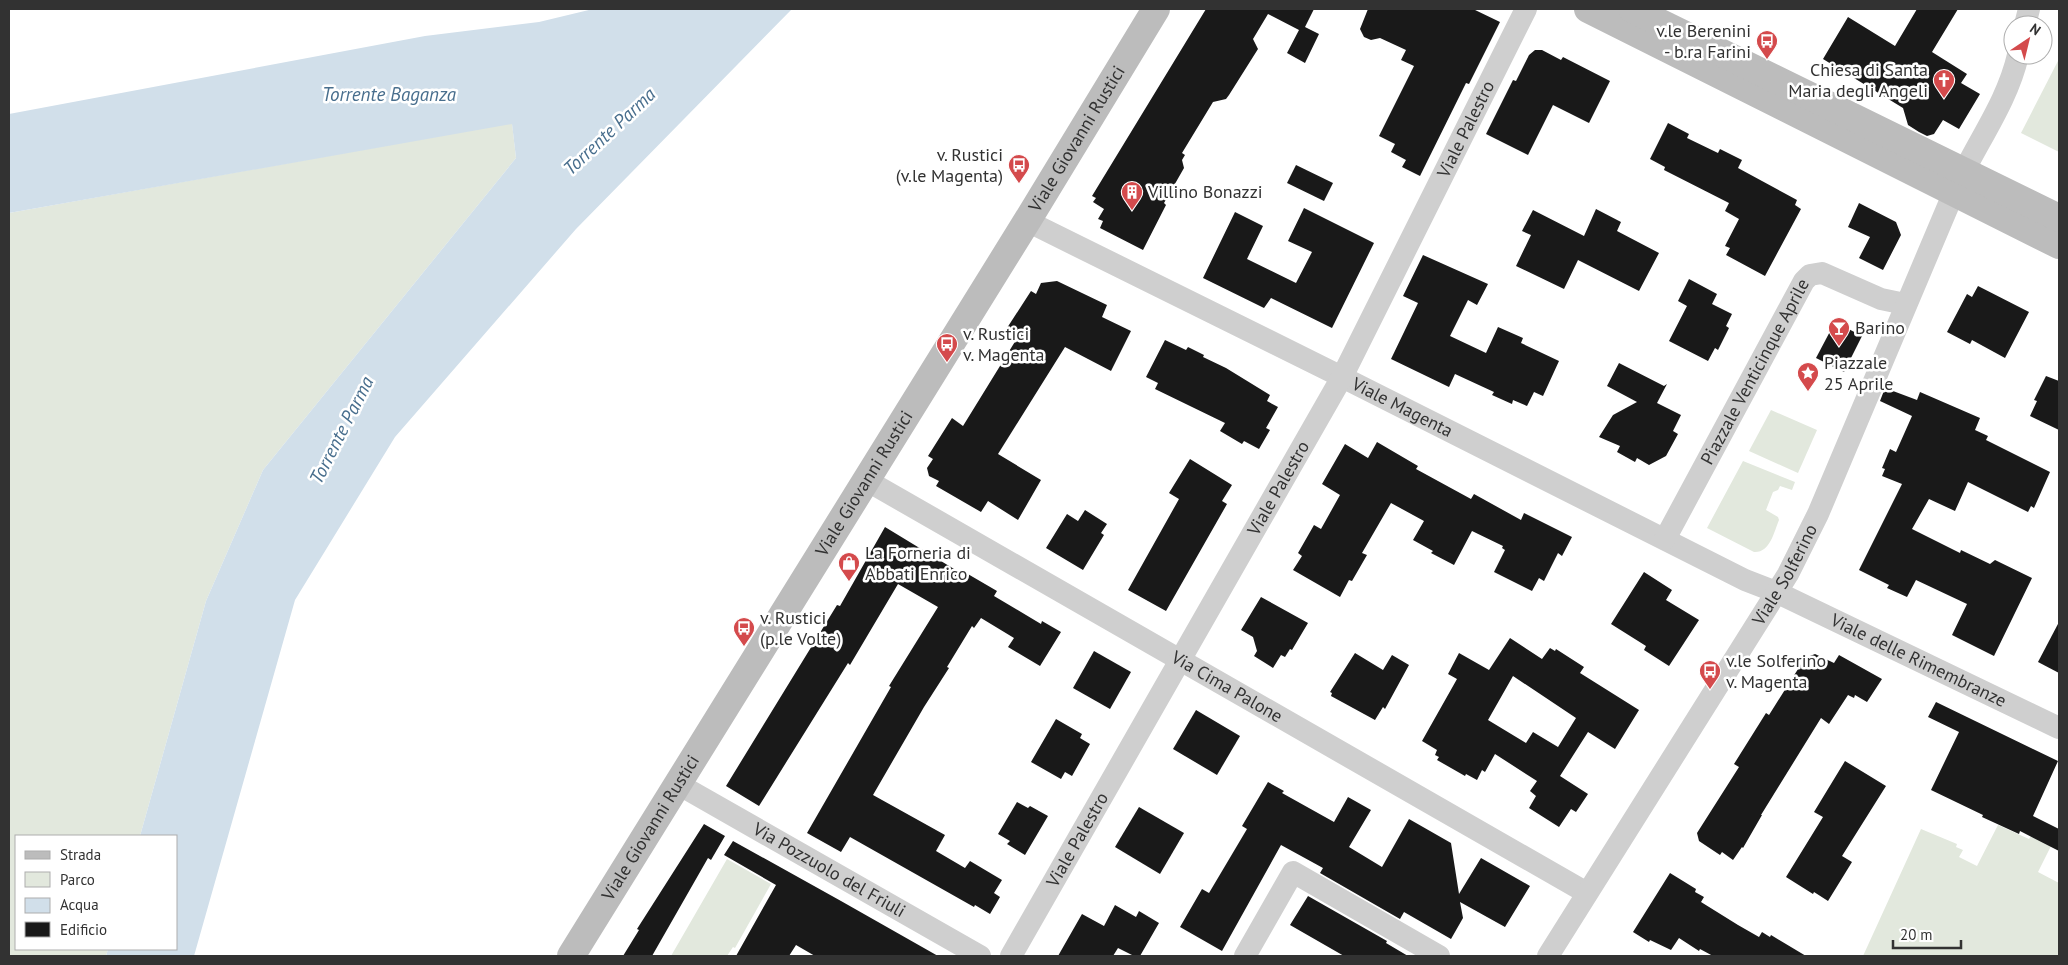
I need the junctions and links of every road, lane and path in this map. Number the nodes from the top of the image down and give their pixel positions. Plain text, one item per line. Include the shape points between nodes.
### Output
1 (1156, 9) edge
2 (1526, 9) edge
3 (1588, 9) edge
4 (1632, 9) edge
5 (2016, 65) edge
6 (1958, 181) junction
7 (2059, 218) edge
8 (1027, 222) junction
9 (2059, 229) edge
10 (2059, 245) edge
11 (1905, 304) junction
12 (1342, 377) junction
13 (866, 480) junction
14 (1666, 539) junction
15 (1776, 592) junction
16 (1180, 659) junction
17 (2059, 728) edge
18 (678, 784) junction
19 (1587, 893) junction
20 (571, 956) edge
21 (980, 956) edge
22 (1011, 956) edge
23 (1244, 956) edge
24 (1439, 956) edge
25 (1548, 956) edge

1 - 8 main road, Viale Giovanni Rustici
2 - 12 street, Viale Palestro
3 - 6 main road
4 - 6 main road
5 - 6 street, Viale Solferino via 2003,96
6 - 7 main road
6 - 9 main road
6 - 10 main road
6 - 11 street, Viale Solferino
8 - 12 street, Viale Magenta
8 - 13 main road, Viale Giovanni Rustici
11 - 14 street, Piazzale Venticinque Aprile via 1881,299 1822,272 1804,281
11 - 15 street, Viale Solferino via 1811,531
12 - 14 street, Viale Magenta
12 - 16 street, Viale Palestro
13 - 16 street, Via Cima Palone
13 - 18 main road, Viale Giovanni Rustici
14 - 15 street, Viale Magenta via 1745,580
15 - 17 street, Viale delle Rimembranze
15 - 19 street, Viale Solferino
16 - 19 street, Via Cima Palone
16 - 22 street, Viale Palestro
18 - 20 main road, Viale Giovanni Rustici
18 - 21 street, Via Pozzuolo del Friuli
19 - 25 street, Viale Solferino
23 - 24 street via 1293,872

